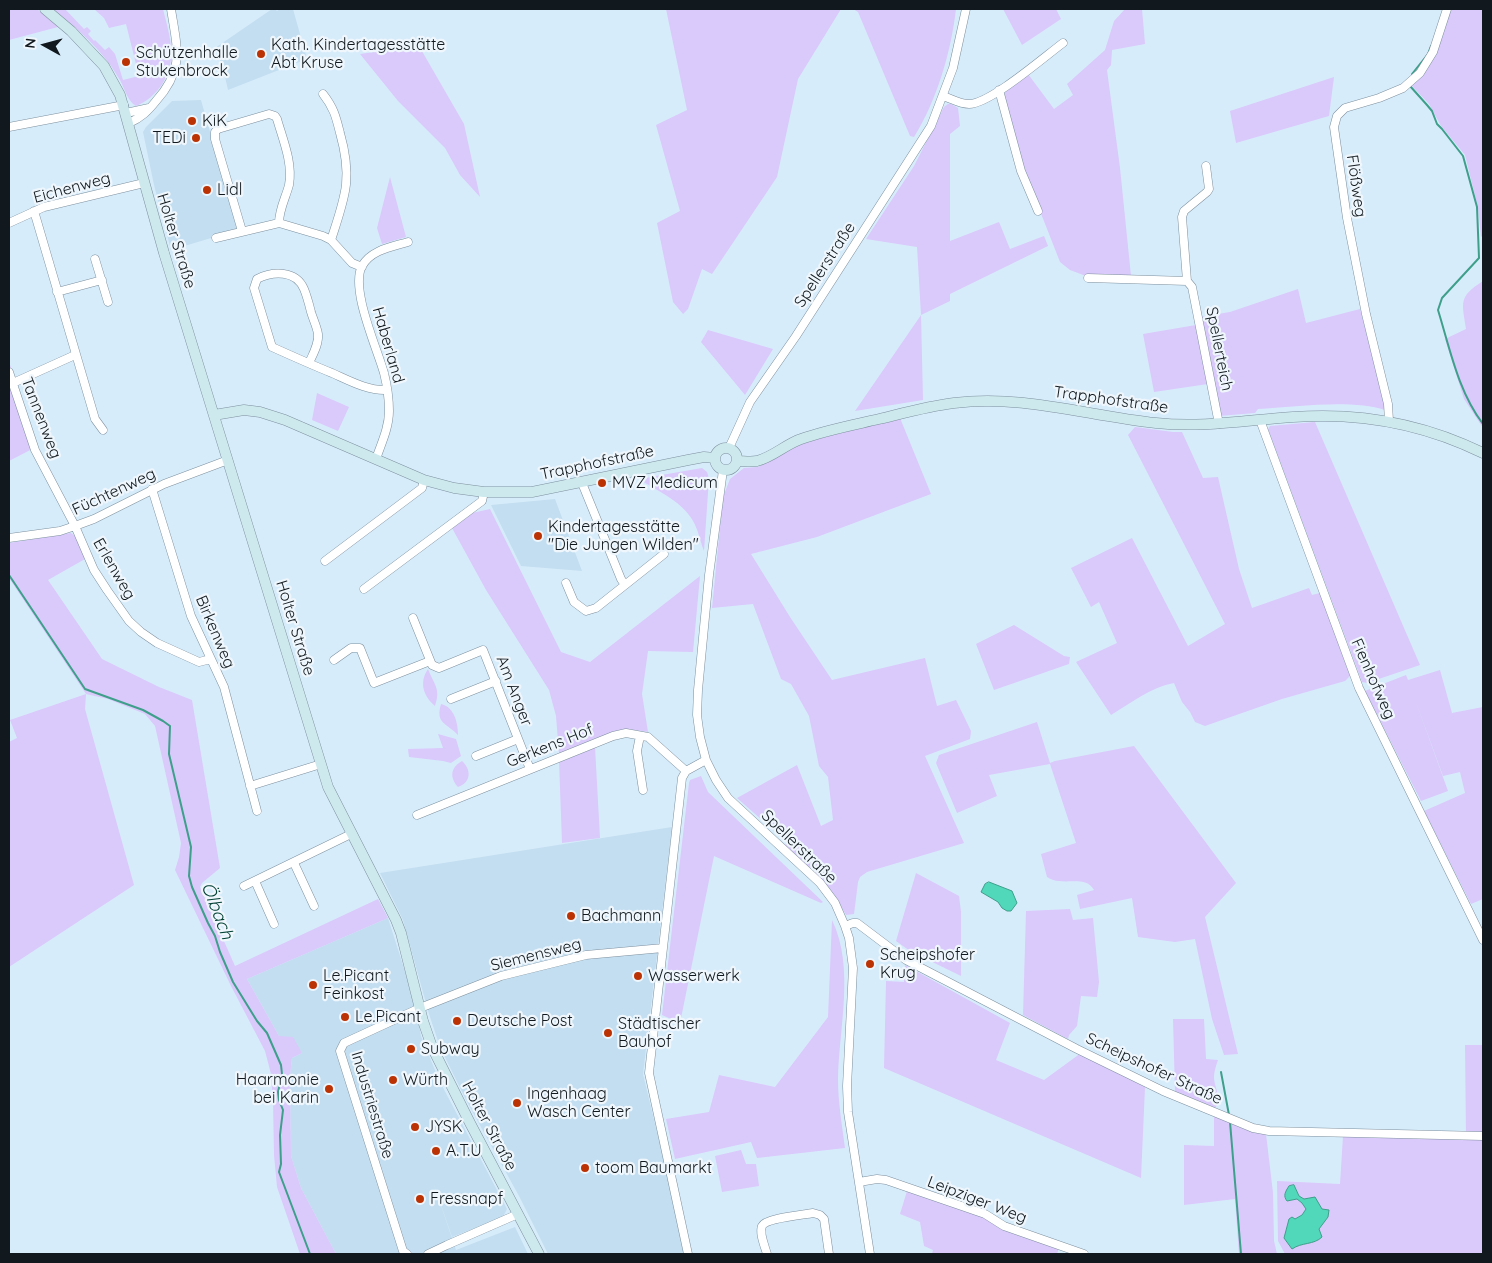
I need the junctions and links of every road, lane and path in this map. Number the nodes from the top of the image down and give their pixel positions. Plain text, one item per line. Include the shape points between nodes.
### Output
1 (45, 9) edge
2 (170, 9) edge
3 (966, 9) edge
4 (1447, 9) edge
5 (1063, 43) dead end
6 (1000, 90) junction
7 (323, 94) dead end
8 (943, 96) junction
9 (126, 114) junction
10 (9, 127) edge
11 (1206, 166) dead end
12 (144, 184) junction
13 (34, 211) junction
14 (1038, 211) dead end
15 (9, 223) edge
16 (280, 223) junction
17 (242, 231) junction
18 (216, 238) dead end
19 (331, 240) junction
20 (408, 242) dead end
21 (95, 259) dead end
22 (362, 267) junction
23 (1088, 278) dead end
24 (102, 280) junction
25 (1187, 281) junction
26 (57, 292) junction
27 (108, 302) dead end
28 (75, 355) junction
29 (309, 363) junction
30 (9, 372) edge
31 (13, 383) junction
32 (387, 390) junction
33 (214, 415) junction
34 (1260, 420) junction
35 (1390, 421) junction
36 (1219, 424) junction
37 (103, 430) dead end
38 (729, 448) junction
39 (1483, 453) edge
40 (715, 458) junction
41 (376, 459) junction
42 (228, 460) junction
43 (738, 461) junction
44 (723, 470) junction
45 (424, 480) junction
46 (582, 482) junction
47 (152, 489) junction
48 (484, 492) junction
49 (75, 526) junction
50 (9, 538) edge
51 (664, 554) dead end
52 (325, 561) dead end
53 (566, 583) dead end
54 (625, 585) junction
55 (364, 589) dead end
56 (413, 618) dead end
57 (212, 660) junction
58 (334, 660) dead end
59 (430, 661) junction
60 (496, 681) junction
61 (450, 699) dead end
62 (640, 736) junction
63 (518, 739) junction
64 (476, 756) dead end
65 (706, 760) junction
66 (321, 764) junction
67 (530, 769) junction
68 (686, 771) junction
69 (250, 786) junction
70 (642, 790) dead end
71 (257, 811) dead end
72 (417, 814) dead end
73 (352, 834) junction
74 (294, 863) junction
75 (255, 881) junction
76 (244, 886) dead end
77 (314, 906) dead end
78 (274, 924) dead end
79 (845, 926) junction
80 (1483, 940) edge
81 (663, 948) junction
82 (420, 1008) junction
83 (1483, 1136) edge
84 (859, 1182) junction
85 (518, 1214) junction
86 (407, 1254) edge
87 (428, 1254) edge
88 (539, 1254) edge
89 (688, 1254) edge
90 (766, 1254) edge
91 (830, 1254) edge
92 (870, 1254) edge
93 (1084, 1254) edge

1 - 9 street, Holter Straße via 104,66
2 - 9 street via 178,58 176,68 167,88 142,117
3 - 8 street, Spellerstraße via 953,68
4 - 35 street, Flößweg via 1433,52 1420,72 1403,88 1345,108 1337,116 1334,126 1347,218
5 - 6 street
6 - 8 street via 970,104
6 - 14 street via 1021,171
7 - 19 street via 333,108 348,170 344,199
8 - 38 street, Spellerstraße via 931,126 750,402
9 - 10 street via 117,108
9 - 12 street, Holter Straße
11 - 25 street, Spellerteich via 1207,192 1182,215
12 - 13 street, Eichenweg
12 - 33 street, Holter Straße
13 - 15 street, Eichenweg
13 - 26 street
16 - 17 street
16 - 17 street via 290,168 277,119 269,114 215,132
16 - 19 street
17 - 18 street
19 - 22 street via 352,262
20 - 22 street via 376,252
21 - 24 street
22 - 32 street, Haberland via 358,289
23 - 25 street
24 - 26 street
24 - 27 street
25 - 36 street, Spellerteich via 1192,287
26 - 28 street
28 - 31 street
28 - 37 street via 95,419
29 - 29 street via 272,347 254,288 257,279 281,273 299,281 304,289 318,334
29 - 32 street via 361,386
30 - 31 street, Tannenweg
31 - 49 street, Tannenweg via 35,450
32 - 41 street, Haberland via 387,425
33 - 41 street, Trapphofstraße via 244,410 260,412
33 - 42 street, Holter Straße
34 - 35 street, Trapphofstraße via 1324,415
34 - 36 street, Trapphofstraße
34 - 80 street, Fienhofweg via 1359,688
35 - 39 street, Trapphofstraße via 1444,436
36 - 43 street, Trapphofstraße via 1156,423 990,400 954,403 832,429 799,439 756,461
38 - 40 street via 723,448
38 - 43 street via 737,455
40 - 44 street
40 - 46 street, Trapphofstraße via 704,457
41 - 45 street, Trapphofstraße
42 - 47 street, Füchtenweg
42 - 66 street, Holter Straße
43 - 44 street via 730,470
44 - 65 street, Spellerstraße via 698,690 697,715
45 - 48 street, Trapphofstraße
45 - 52 street via 422,488
46 - 48 street, Trapphofstraße via 532,492
46 - 54 street
47 - 49 street, Füchtenweg
47 - 57 street, Birkenweg via 191,616
48 - 55 street via 482,501
49 - 50 street, Füchtenweg
49 - 57 street, Erlenweg via 94,570 129,621 157,643 199,662
51 - 54 street
53 - 54 street via 574,602 586,611 596,608
56 - 59 street
57 - 69 street, Birkenweg via 224,687
58 - 59 street via 352,648 360,648 374,683
59 - 60 street, Am Anger via 439,668 483,650
60 - 61 street
60 - 63 street, Am Anger
62 - 67 street, Gerkens Hof via 626,733 613,736
62 - 68 street via 648,738
62 - 70 street via 637,751
63 - 64 street
63 - 67 street, Am Anger
65 - 68 street
65 - 79 street, Spellerstraße via 728,798 820,883
66 - 69 street
66 - 73 street, Holter Straße via 328,787
67 - 72 street, Gerkens Hof
68 - 81 street via 682,778
69 - 71 street, Birkenweg
73 - 74 street
73 - 82 street, Holter Straße via 396,920
74 - 75 street
74 - 77 street
75 - 76 street
75 - 78 street
79 - 83 street, Scheipshofer Straße via 858,924 906,960 1077,1049 1163,1091 1253,1128
79 - 84 street, Spellerstraße via 853,968 848,1112
81 - 82 street, Siemensweg via 586,955 501,976
81 - 89 street via 649,1073
82 - 85 street, Holter Straße via 441,1066
82 - 86 street, Industriestraße via 344,1043 340,1051 403,1250
84 - 92 street, Spellerstraße
84 - 93 street, Leipziger Weg via 886,1180 985,1214 1004,1226
85 - 87 street
85 - 88 street, Holter Straße
90 - 91 street via 762,1232 764,1223 813,1213 824,1220

